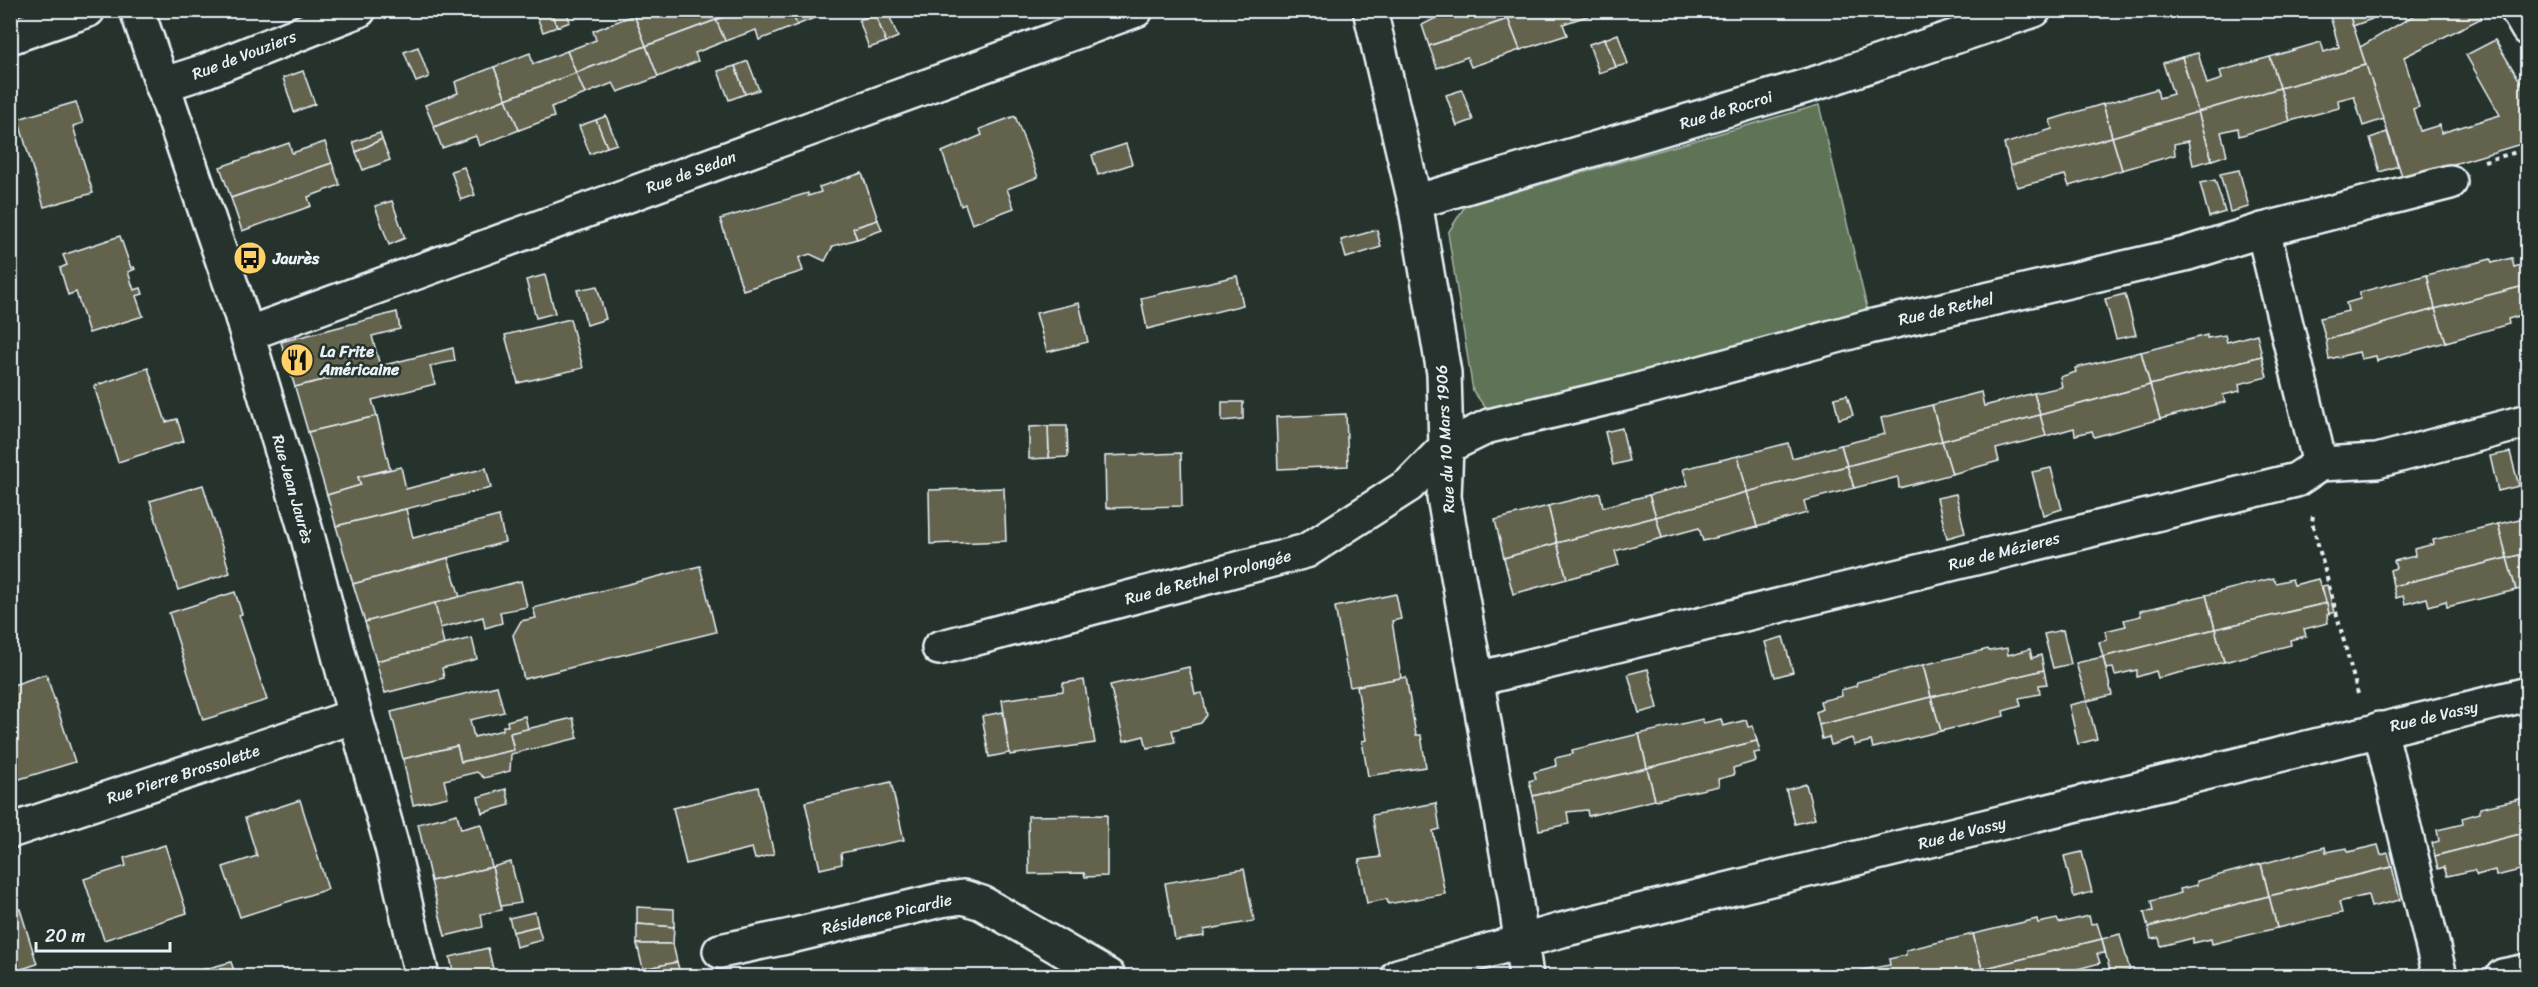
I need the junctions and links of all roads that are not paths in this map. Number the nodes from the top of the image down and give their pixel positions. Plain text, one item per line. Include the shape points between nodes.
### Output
1 (88, 10) edge
2 (137, 10) edge
3 (359, 10) edge
4 (1136, 10) edge
5 (1370, 10) edge
6 (2517, 10) edge
7 (2018, 13) edge
8 (2528, 29) edge
9 (10, 37) edge
10 (162, 85) junction
11 (2450, 182) dead end
12 (1415, 202) junction
13 (2263, 230) junction
14 (247, 334) junction
15 (2528, 421) edge
16 (1446, 447) junction
17 (2320, 465) junction
18 (939, 648) dead end
19 (1478, 679) junction
20 (2528, 694) edge
21 (355, 716) junction
22 (2380, 729) junction
23 (10, 831) edge
24 (1521, 942) junction
25 (720, 951) dead end
26 (2528, 971) edge
27 (422, 976) edge
28 (1108, 976) edge
29 (1398, 976) edge
30 (1526, 976) edge
31 (2440, 976) edge
32 (2503, 976) edge

1 - 9 street
2 - 10 street, Rue Jean Jaurès
3 - 10 street, Rue de Vouziers
4 - 14 street, Rue de Sedan
5 - 12 street, Rue du 10 Mars 1906
6 - 8 street
7 - 12 street, Rue de Rocroi via 1823,81
10 - 14 street, Rue Jean Jaurès
11 - 13 street, Rue de Rethel
12 - 16 street, Rue du 10 Mars 1906 via 1444,374
13 - 16 street, Rue de Rethel via 2185,254 1869,327 1628,393 1489,426
13 - 17 street
14 - 21 street, Rue Jean Jaurès via 308,538
15 - 17 street, Rue de Mézieres via 2377,461
16 - 18 street, Rue de Rethel Prolongée via 1409,485 1306,552
16 - 19 street, Rue du 10 Mars 1906 via 1444,497
17 - 19 street, Rue de Mézieres via 2296,480
19 - 24 street, Rue du 10 Mars 1906
20 - 22 street, Rue de Vassy
21 - 23 street, Rue Pierre Brossolette
21 - 27 street, Rue Jean Jaurès via 392,847
22 - 24 street, Rue de Vassy
22 - 31 street
24 - 29 street, Rue de Vassy
24 - 30 street, Rue du 10 Mars 1906
25 - 28 street, Résidence Picardie via 963,897 982,903
26 - 32 street

